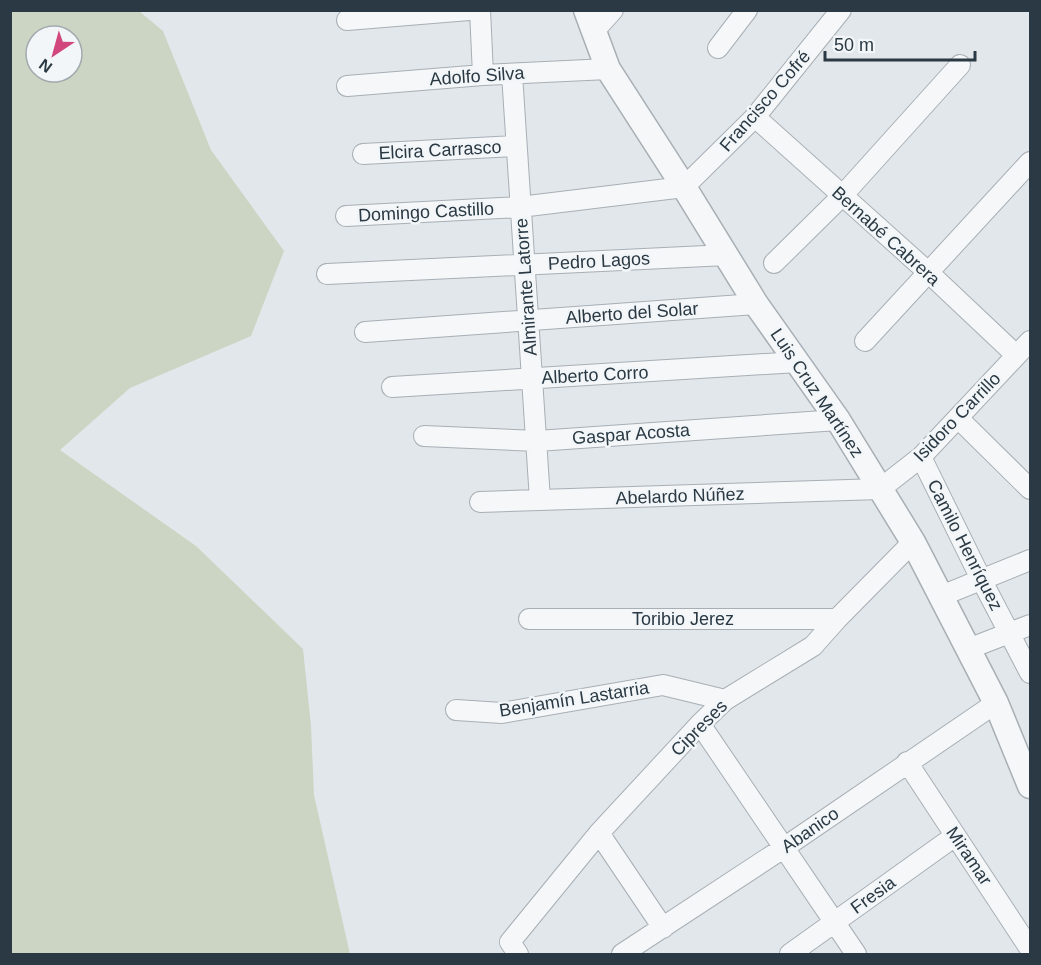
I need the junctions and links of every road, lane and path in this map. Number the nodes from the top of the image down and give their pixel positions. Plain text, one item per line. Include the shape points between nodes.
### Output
1 (469, 10) edge
2 (480, 10) edge
3 (613, 10) edge
4 (841, 10) edge
5 (741, 13) edge
6 (347, 20) dead end
7 (590, 20) edge
8 (718, 48) dead end
9 (960, 65) dead end
10 (608, 69) junction
11 (512, 74) junction
12 (483, 75) junction
13 (347, 86) dead end
14 (754, 117) junction
15 (516, 146) junction
16 (363, 154) dead end
17 (1030, 162) edge
18 (684, 187) junction
19 (842, 196) junction
20 (520, 207) junction
21 (346, 216) dead end
22 (727, 255) junction
23 (774, 263) dead end
24 (524, 265) junction
25 (929, 273) junction
26 (327, 274) dead end
27 (756, 304) junction
28 (528, 320) junction
29 (365, 332) dead end
30 (865, 341) dead end
31 (1030, 341) edge
32 (1016, 355) junction
33 (798, 362) junction
34 (533, 378) junction
35 (392, 387) dead end
36 (959, 419) junction
37 (838, 420) junction
38 (424, 436) dead end
39 (537, 441) junction
40 (921, 457) junction
41 (880, 489) junction
42 (1030, 489) edge
43 (540, 500) junction
44 (480, 501) dead end
45 (913, 542) junction
46 (1030, 560) edge
47 (981, 579) junction
48 (941, 596) junction
49 (529, 619) dead end
50 (837, 619) junction
51 (1030, 625) edge
52 (1009, 632) junction
53 (968, 649) junction
54 (1030, 673) edge
55 (725, 700) junction
56 (996, 703) junction
57 (456, 710) dead end
58 (700, 724) junction
59 (908, 762) junction
60 (1030, 786) edge
61 (599, 833) junction
62 (955, 836) junction
63 (785, 848) junction
64 (834, 923) junction
65 (663, 928) junction
66 (514, 948) edge
67 (1030, 949) edge
68 (622, 954) edge
69 (790, 954) edge
70 (856, 954) edge

1 - 6 street
2 - 12 street
3 - 7 street
4 - 14 street, Francisco Cofré
5 - 8 street
7 - 10 street, Luis Cruz Martínez
9 - 19 street
10 - 11 street, Adolfo Silva
10 - 18 street, Luis Cruz Martínez
11 - 12 street, Adolfo Silva
11 - 15 street, Almirante Latorre
12 - 13 street, Adolfo Silva
14 - 18 street, Francisco Cofré
14 - 19 street, Bernabé Cabrera
15 - 16 street, Elcira Carrasco
15 - 20 street, Almirante Latorre
17 - 25 street
18 - 20 street, Domingo Castillo
18 - 22 street, Luis Cruz Martínez
19 - 23 street
19 - 25 street, Bernabé Cabrera
20 - 21 street, Domingo Castillo
20 - 24 street, Almirante Latorre
22 - 24 street, Pedro Lagos
22 - 27 street, Luis Cruz Martínez
24 - 26 street, Pedro Lagos
24 - 28 street, Almirante Latorre
25 - 30 street
25 - 32 street, Bernabé Cabrera
27 - 28 street, Alberto del Solar
27 - 33 street, Luis Cruz Martínez
28 - 29 street, Alberto del Solar
28 - 34 street, Almirante Latorre
31 - 32 street, Isidoro Carrillo
32 - 36 street, Isidoro Carrillo
33 - 34 street, Alberto Corro
33 - 37 street, Luis Cruz Martínez
34 - 35 street, Alberto Corro
34 - 39 street, Almirante Latorre
36 - 40 street, Isidoro Carrillo
36 - 42 street
37 - 39 street, Gaspar Acosta
37 - 41 street, Luis Cruz Martínez
38 - 39 street, Gaspar Acosta
39 - 43 street, Almirante Latorre
40 - 41 street, Isidoro Carrillo
40 - 47 street, Camilo Henríquez
41 - 43 street, Abelardo Núñez
41 - 45 street, Luis Cruz Martínez
43 - 44 street, Abelardo Núñez
45 - 48 street, Luis Cruz Martínez
45 - 50 street, Cipreses
46 - 47 street
47 - 48 street
47 - 52 street, Camilo Henríquez
48 - 53 street, Luis Cruz Martínez
49 - 50 street, Toribio Jerez
50 - 55 street, Cipreses via 813,646
51 - 52 street
52 - 53 street
52 - 54 street, Camilo Henríquez
53 - 56 street, Luis Cruz Martínez
55 - 57 street, Benjamín Lastarria via 663,685 502,713
55 - 58 street, Cipreses
56 - 59 street, Abanico
56 - 60 street, Luis Cruz Martínez
58 - 61 street, Cipreses
58 - 63 street
59 - 62 street, Miramar
59 - 63 street, Abanico
61 - 65 street
61 - 66 street, Cipreses
62 - 64 street, Fresia
62 - 67 street, Miramar
63 - 64 street
63 - 65 street, Abanico
64 - 69 street, Fresia
64 - 70 street
65 - 68 street, Abanico

